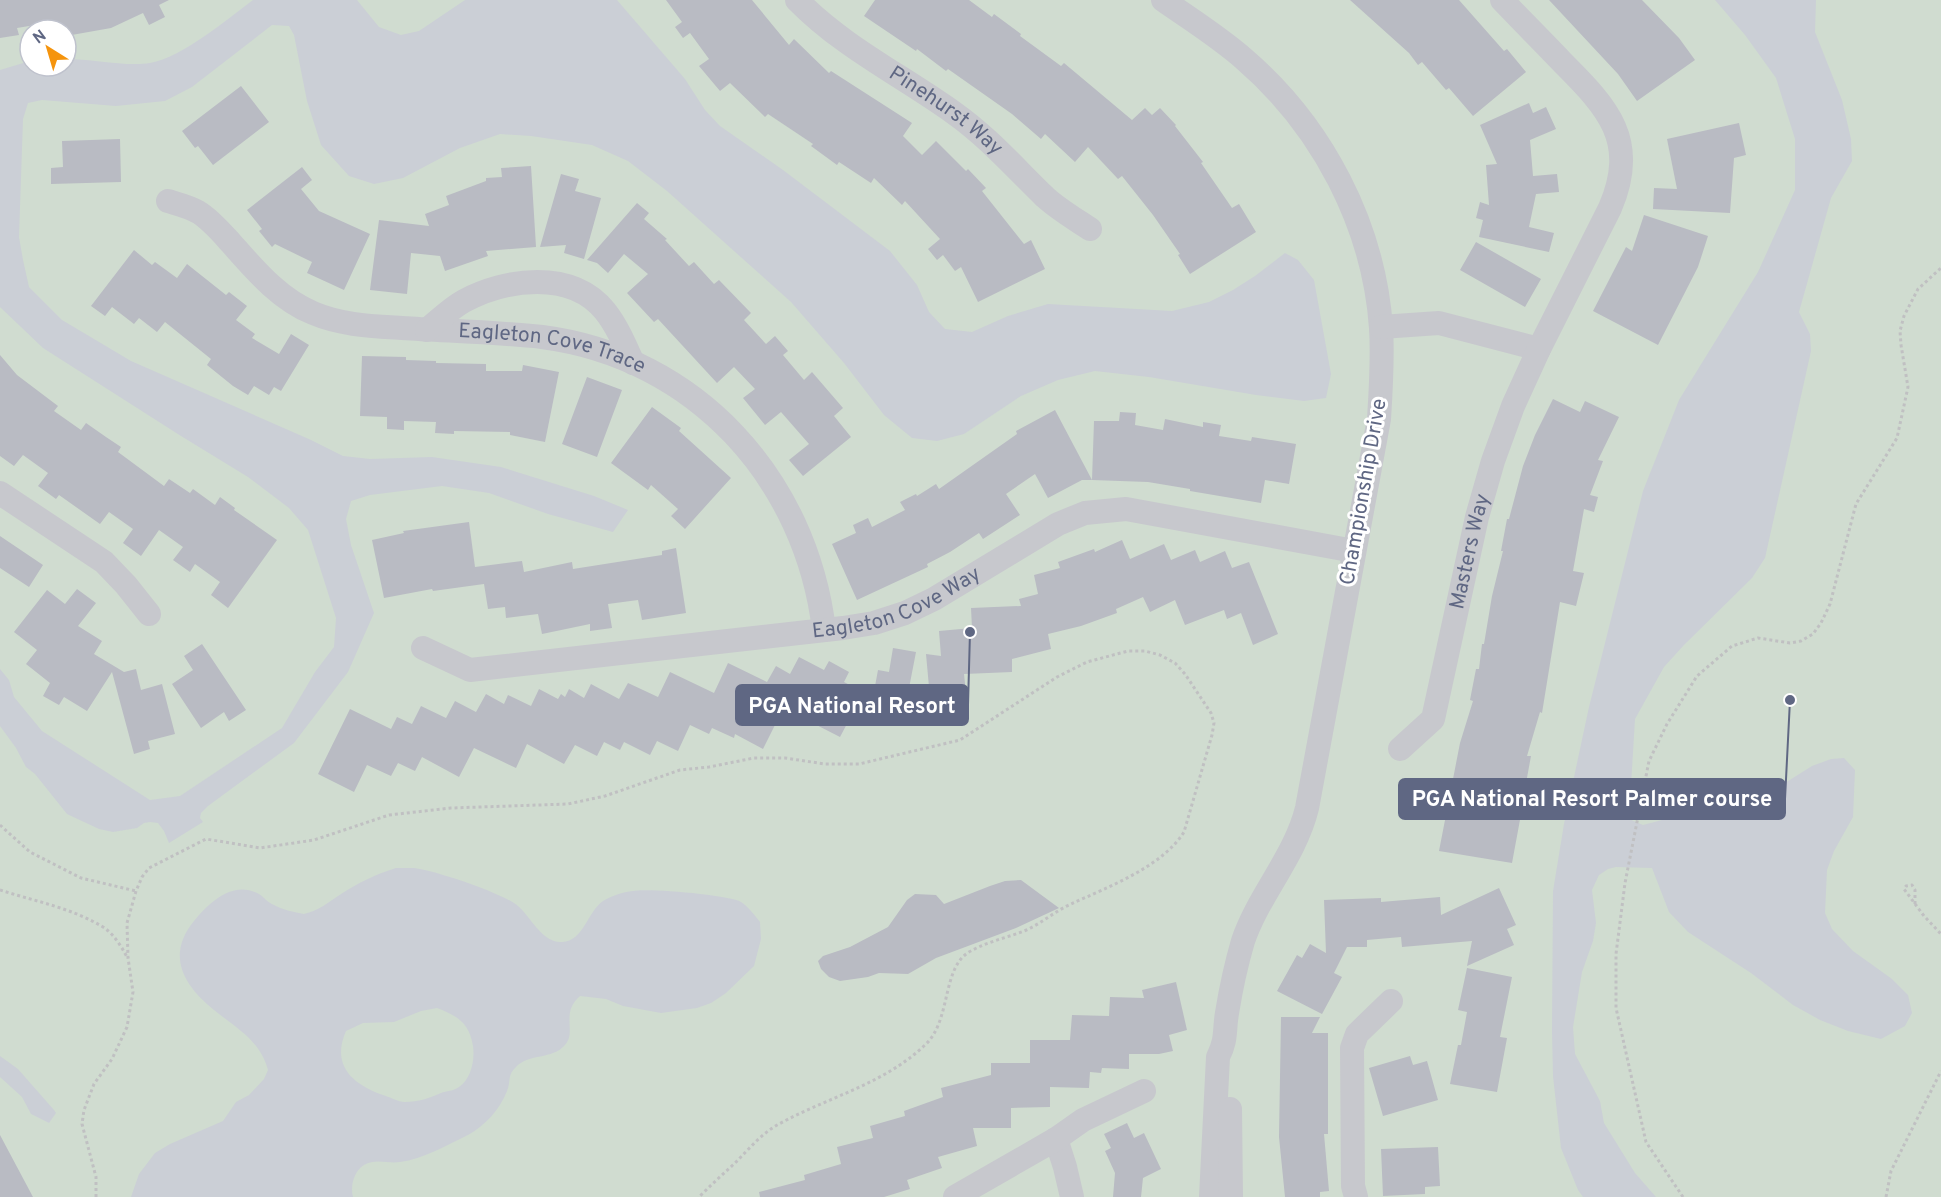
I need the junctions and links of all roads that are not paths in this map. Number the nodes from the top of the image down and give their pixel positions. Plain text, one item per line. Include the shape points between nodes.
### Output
1 (797, 0) edge
2 (1163, 0) edge
3 (1502, 0) edge
4 (168, 201) dead end
5 (1090, 229) dead end
6 (1381, 327) junction
7 (427, 330) junction
8 (1539, 349) junction
9 (633, 363) junction
10 (0, 493) edge
11 (1354, 551) junction
12 (149, 614) dead end
13 (824, 630) junction
14 (423, 648) dead end
15 (1400, 749) dead end
16 (1391, 1001) dead end
17 (1224, 1045) junction
18 (1144, 1091) dead end
19 (1056, 1139) junction
20 (955, 1197) edge
21 (1072, 1197) edge
22 (1211, 1197) edge
23 (1231, 1197) edge
24 (1356, 1197) edge

1 - 5 street, Pinehurst Way via 846,42 954,113 995,146 1045,196
2 - 6 street, Championship Drive via 1244,59 1307,128 1333,167 1353,211 1371,266
3 - 8 street, Masters Way via 1602,104 1616,132 1621,157 1613,202
4 - 7 street, Eagleton Cove Trace via 198,212 279,293 306,310 349,324
6 - 8 street via 1439,323
6 - 11 street, Championship Drive via 1383,372 1378,419
7 - 9 street, Eagleton Cove Trace via 542,338 584,346
7 - 9 street via 461,303 486,291 521,281 569,287 603,309
8 - 15 street, Masters Way via 1513,406 1477,517 1433,719
9 - 13 street, Eagleton Cove Trace via 686,392 708,410 739,438 765,471 805,545
10 - 12 street via 104,562
11 - 13 street, Eagleton Cove Way via 1140,511 1100,510 1058,524 905,613
11 - 17 street, Championship Drive via 1303,824 1244,939 1232,979
13 - 14 street, Eagleton Cove Way via 470,670
16 - 24 street via 1358,1034 1352,1048
17 - 22 street, Championship Drive via 1218,1057
17 - 23 street, Championship Drive via 1230,1055
18 - 19 street via 1083,1120
19 - 20 street
19 - 21 street

